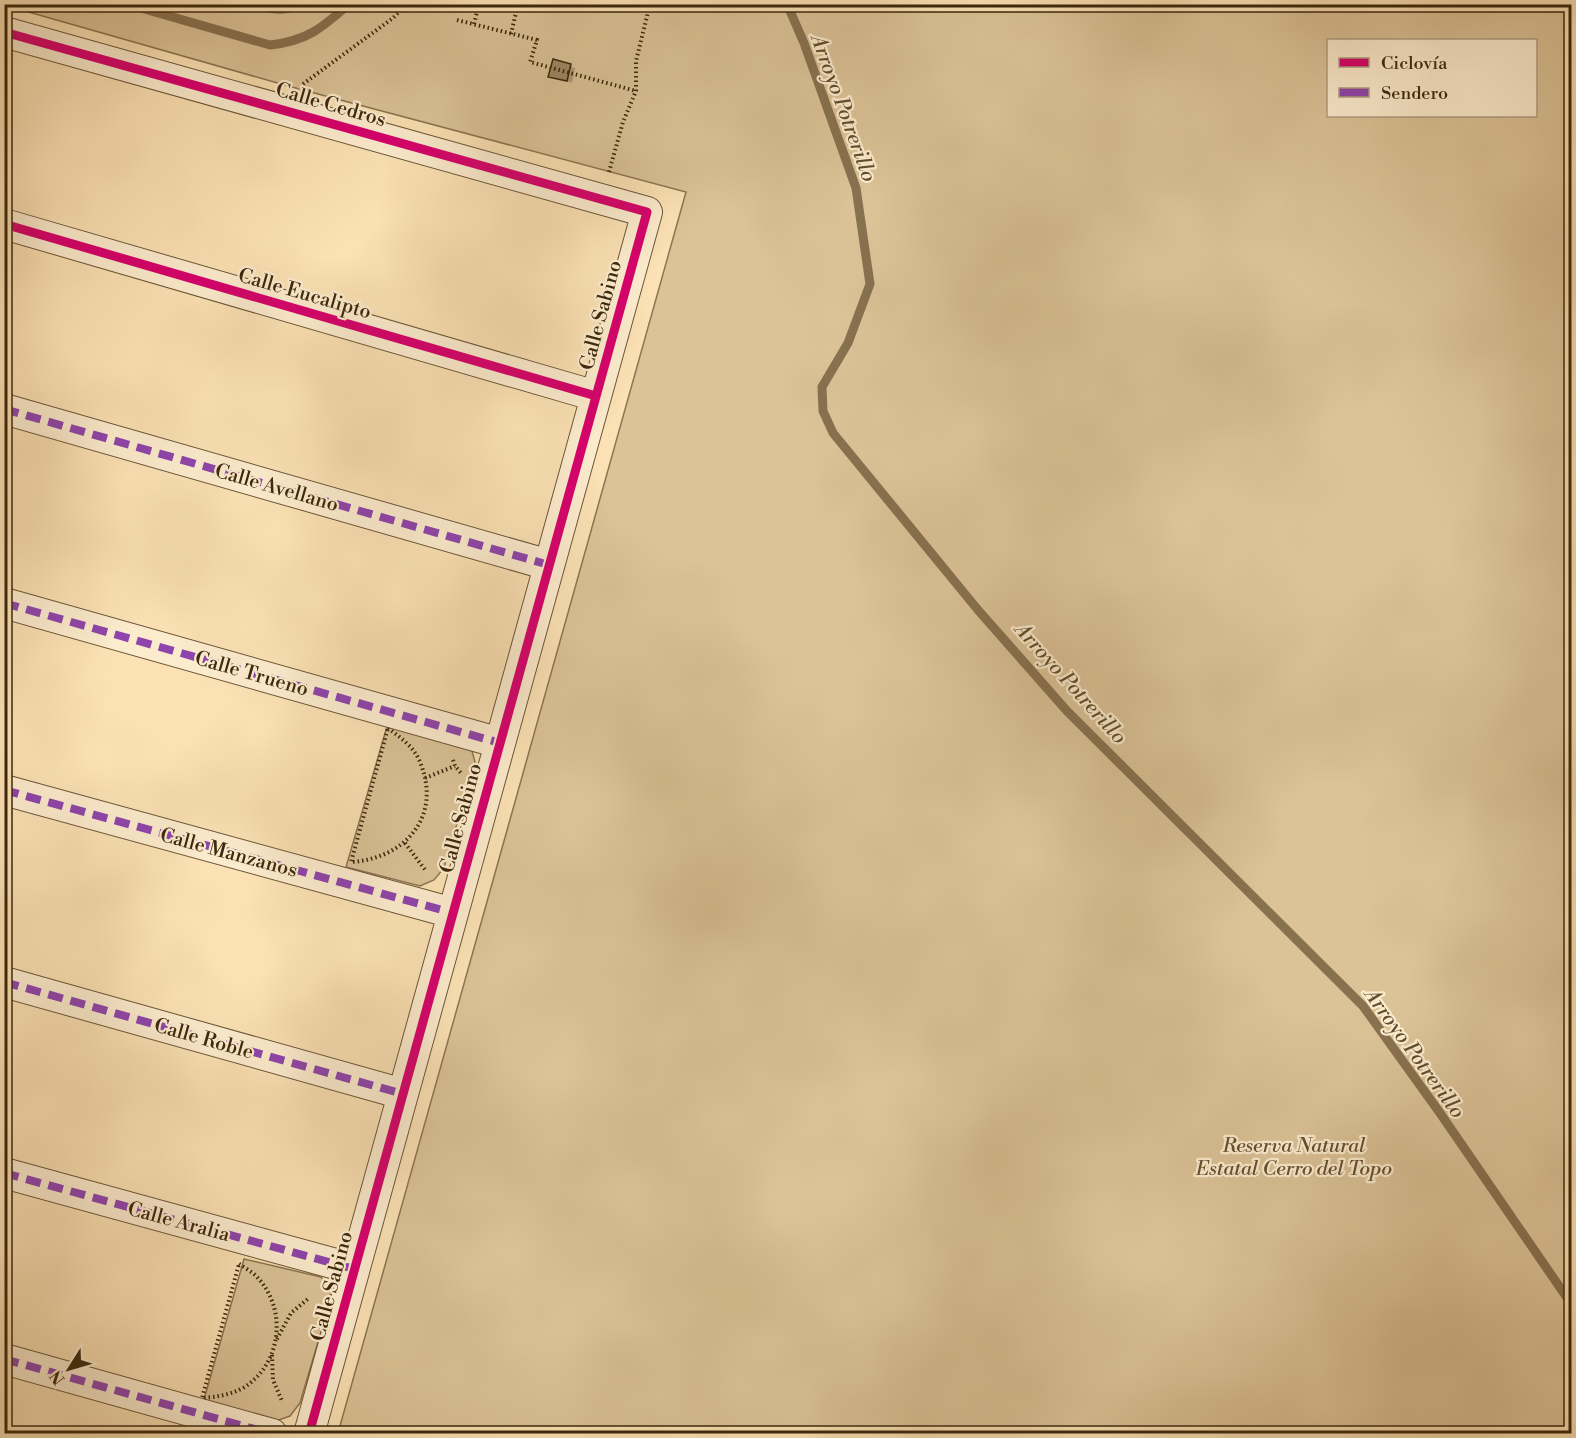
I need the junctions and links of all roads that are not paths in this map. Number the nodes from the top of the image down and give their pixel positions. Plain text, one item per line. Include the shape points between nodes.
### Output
1 (4, 32) edge
2 (647, 212) joint
3 (4, 224) edge
4 (596, 396) junction
5 (4, 409) edge
6 (549, 565) junction
7 (4, 603) edge
8 (500, 743) junction
9 (4, 790) edge
10 (453, 913) junction
11 (4, 982) edge
12 (403, 1094) junction
13 (4, 1173) edge
14 (354, 1269) junction
15 (4, 1359) edge
16 (272, 1434) edge
17 (309, 1434) edge

1 - 2 street, Calle Cedros
2 - 4 street, Calle Sabino
3 - 4 street, Calle Eucalipto
4 - 6 street, Calle Sabino
5 - 6 street, Calle Avellano
6 - 8 street, Calle Sabino
7 - 8 street, Calle Trueno
8 - 10 street, Calle Sabino
9 - 10 street, Calle Manzanos
10 - 12 street, Calle Sabino
11 - 12 street, Calle Roble
12 - 14 street, Calle Sabino
13 - 14 street, Calle Aralia
14 - 17 street, Calle Sabino
15 - 16 street

